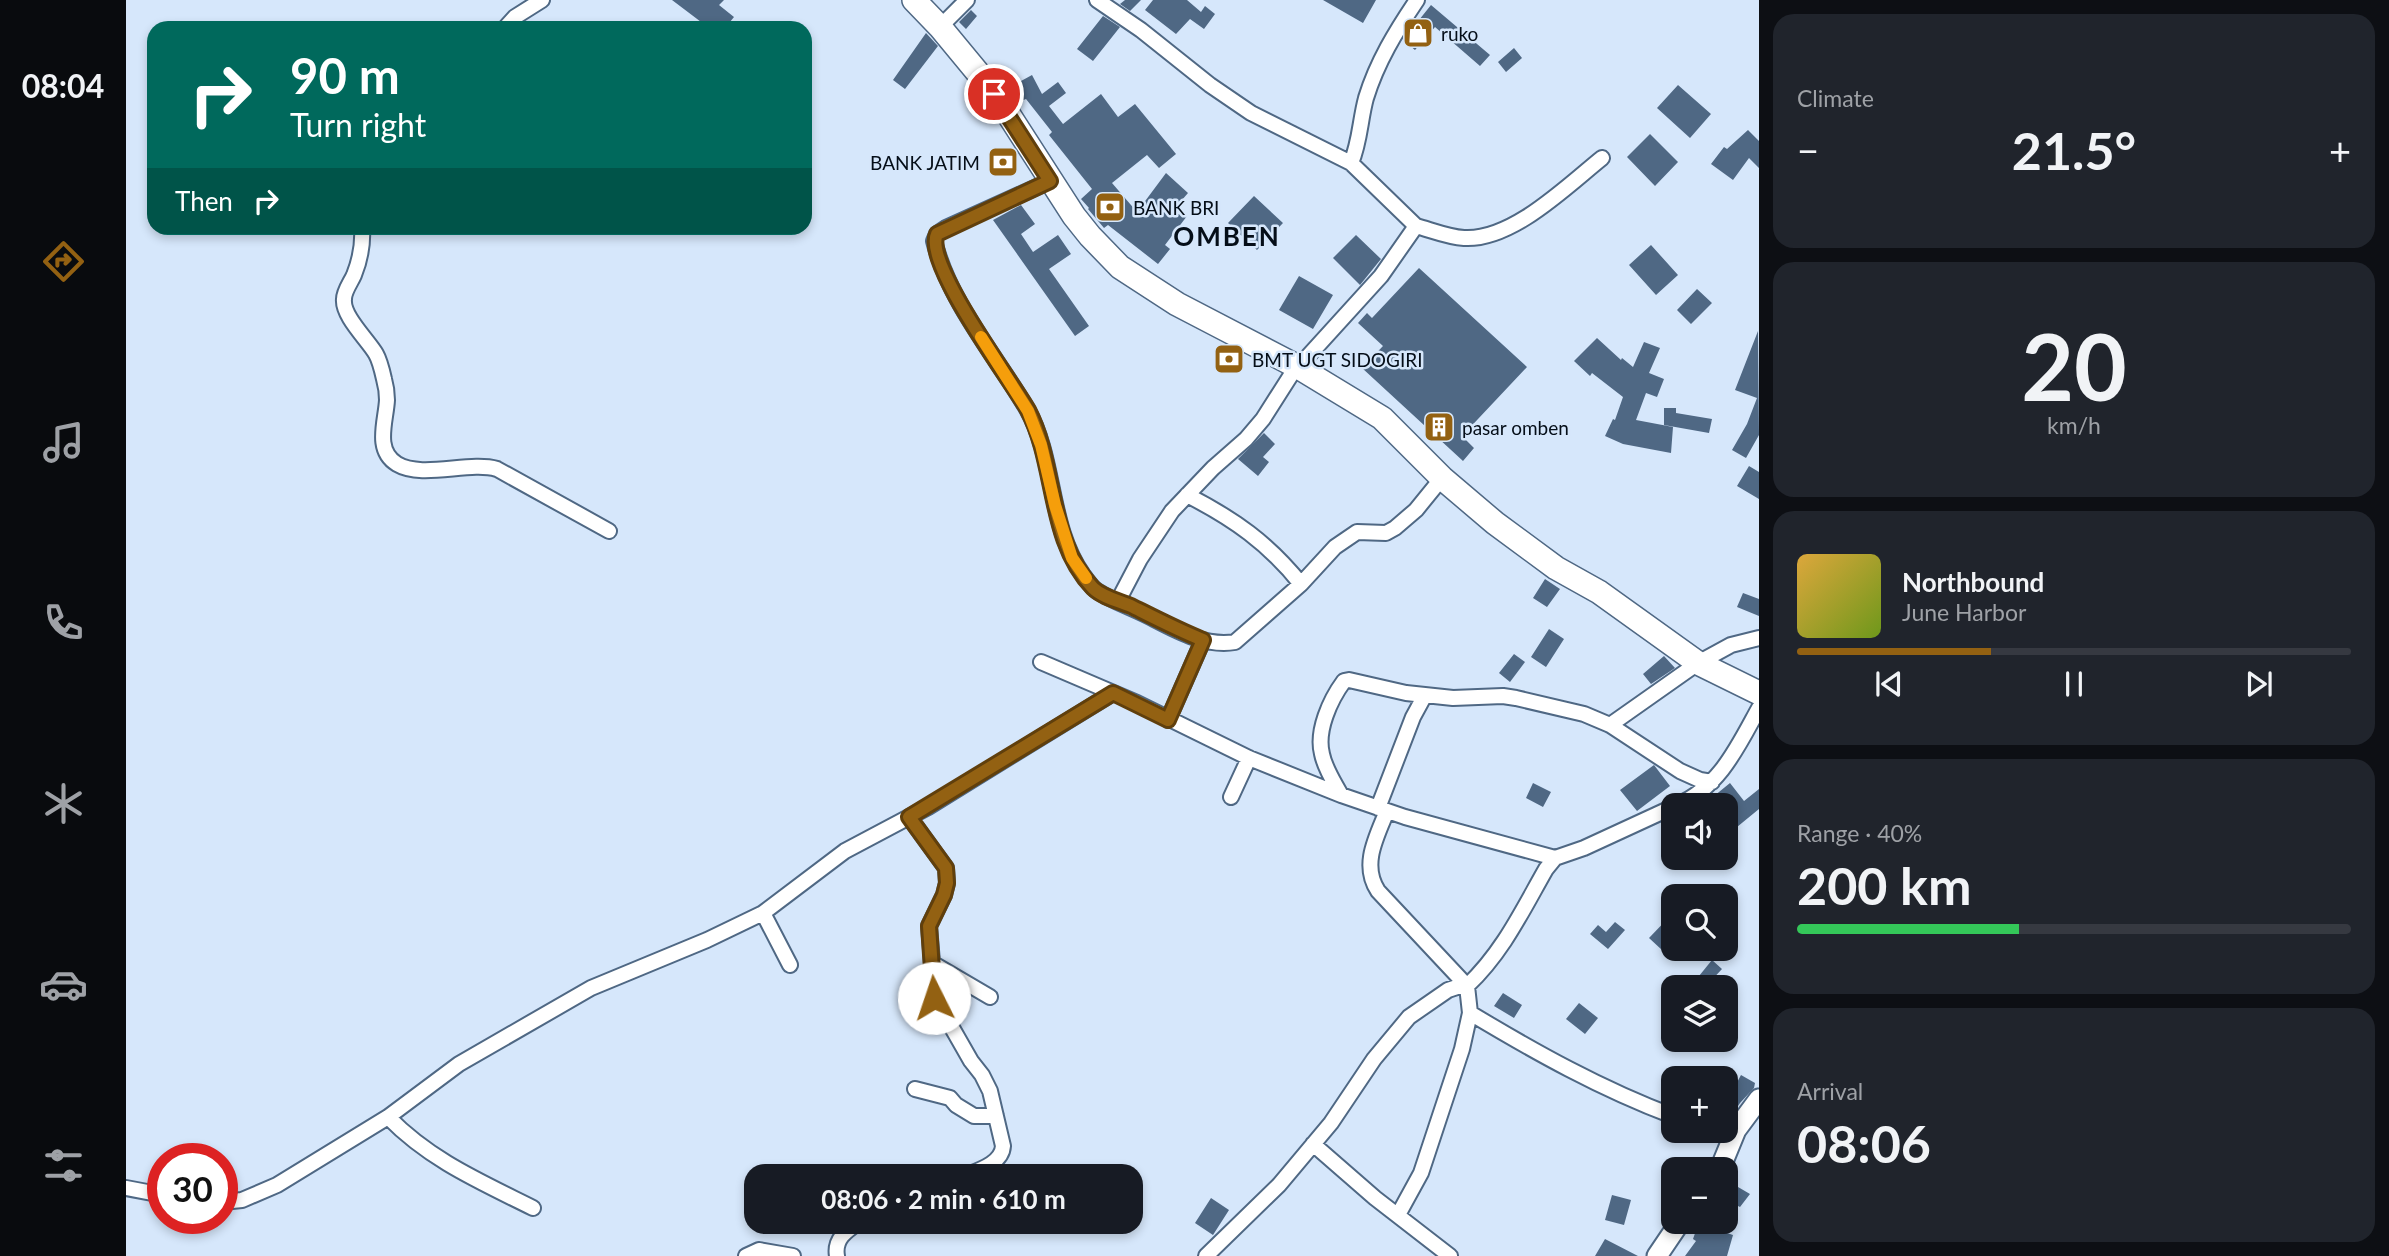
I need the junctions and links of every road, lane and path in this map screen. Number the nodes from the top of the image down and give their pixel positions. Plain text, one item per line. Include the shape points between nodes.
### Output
1 (542, 0) edge
2 (914, 0) edge
3 (967, 0) edge
4 (1097, 0) edge
5 (1417, 0) edge
6 (511, 21) edge
7 (940, 27) junction
8 (1602, 158) dead end
9 (1351, 163) junction
10 (1050, 181) junction
11 (1416, 226) junction
12 (362, 235) edge
13 (1297, 367) junction
14 (1442, 478) junction
15 (1187, 495) junction
16 (609, 531) dead end
17 (1301, 584) junction
18 (1118, 601) junction
19 (1759, 638) edge
20 (1203, 640) junction
21 (1041, 662) dead end
22 (1698, 663) junction
23 (1113, 693) junction
24 (1759, 694) edge
25 (1425, 695) junction
26 (1759, 708) edge
27 (1168, 720) junction
28 (1610, 725) junction
29 (1249, 758) junction
30 (1712, 782) junction
31 (1701, 793) edge
32 (1341, 795) junction
33 (1231, 797) dead end
34 (1382, 810) junction
35 (1661, 812) edge
36 (909, 817) junction
37 (1555, 858) junction
38 (763, 913) junction
39 (932, 963) junction
40 (790, 965) dead end
41 (1468, 986) junction
42 (990, 997) dead end
43 (1470, 1013) junction
44 (915, 1089) dead end
45 (1759, 1099) edge
46 (1661, 1111) edge
47 (388, 1116) junction
48 (996, 1116) junction
49 (1738, 1128) edge
50 (1313, 1143) junction
51 (989, 1164) edge
52 (126, 1188) edge
53 (147, 1192) edge
54 (238, 1200) edge
55 (533, 1208) dead end
56 (1398, 1215) junction
57 (843, 1234) edge
58 (1672, 1234) edge
59 (746, 1256) edge
60 (793, 1256) edge
61 (837, 1256) edge
62 (1206, 1256) edge
63 (1451, 1256) edge
64 (1657, 1256) edge

1 - 6 street
2 - 7 main road
3 - 7 street
4 - 9 street via 1251,113
5 - 9 street via 1372,78
7 - 10 main road via 1005,109
8 - 11 street via 1519,223 1461,238
9 - 11 street
10 - 13 main road via 1090,236 1120,267 1177,304
10 - 18 street via 946,229 934,241 956,296 1028,411 1072,558 1091,587
11 - 13 street via 1381,276
12 - 16 street via 344,303 381,365 387,398 381,437 388,456 406,468 497,469
13 - 14 main road via 1382,418
13 - 15 street via 1246,439
14 - 17 street via 1395,528 1348,537
14 - 22 main road via 1556,568 1599,592
15 - 17 street via 1261,541
15 - 18 street via 1157,532
17 - 20 street via 1235,642
18 - 20 street
19 - 22 street via 1731,645
20 - 27 street
21 - 23 street
22 - 24 main road
22 - 28 street
23 - 27 street
23 - 36 street
25 - 28 street via 1517,698
25 - 32 street via 1344,681 1328,710 1321,741 1324,762
25 - 34 street via 1413,717
26 - 30 street via 1731,759
27 - 29 street
28 - 30 street via 1681,771
29 - 32 street
29 - 33 street
30 - 31 street
32 - 34 street
34 - 37 street
34 - 41 street via 1371,854 1372,881
35 - 37 street
36 - 38 street via 845,851
36 - 39 street via 946,868 944,895 929,926
37 - 41 street via 1503,946
38 - 40 street
38 - 47 street via 591,988 459,1064
39 - 42 street
39 - 48 street via 934,998 982,1075
41 - 43 street
41 - 50 street via 1448,990 1409,1017
43 - 46 street via 1548,1059
43 - 56 street via 1421,1172
44 - 48 street via 950,1098 974,1116
45 - 49 street
47 - 54 street via 261,1194
47 - 55 street via 410,1139 447,1164
48 - 51 street via 1002,1153
50 - 56 street
50 - 62 street via 1279,1185
52 - 53 street
56 - 63 street
57 - 61 street
58 - 64 street
59 - 60 street via 759,1250

